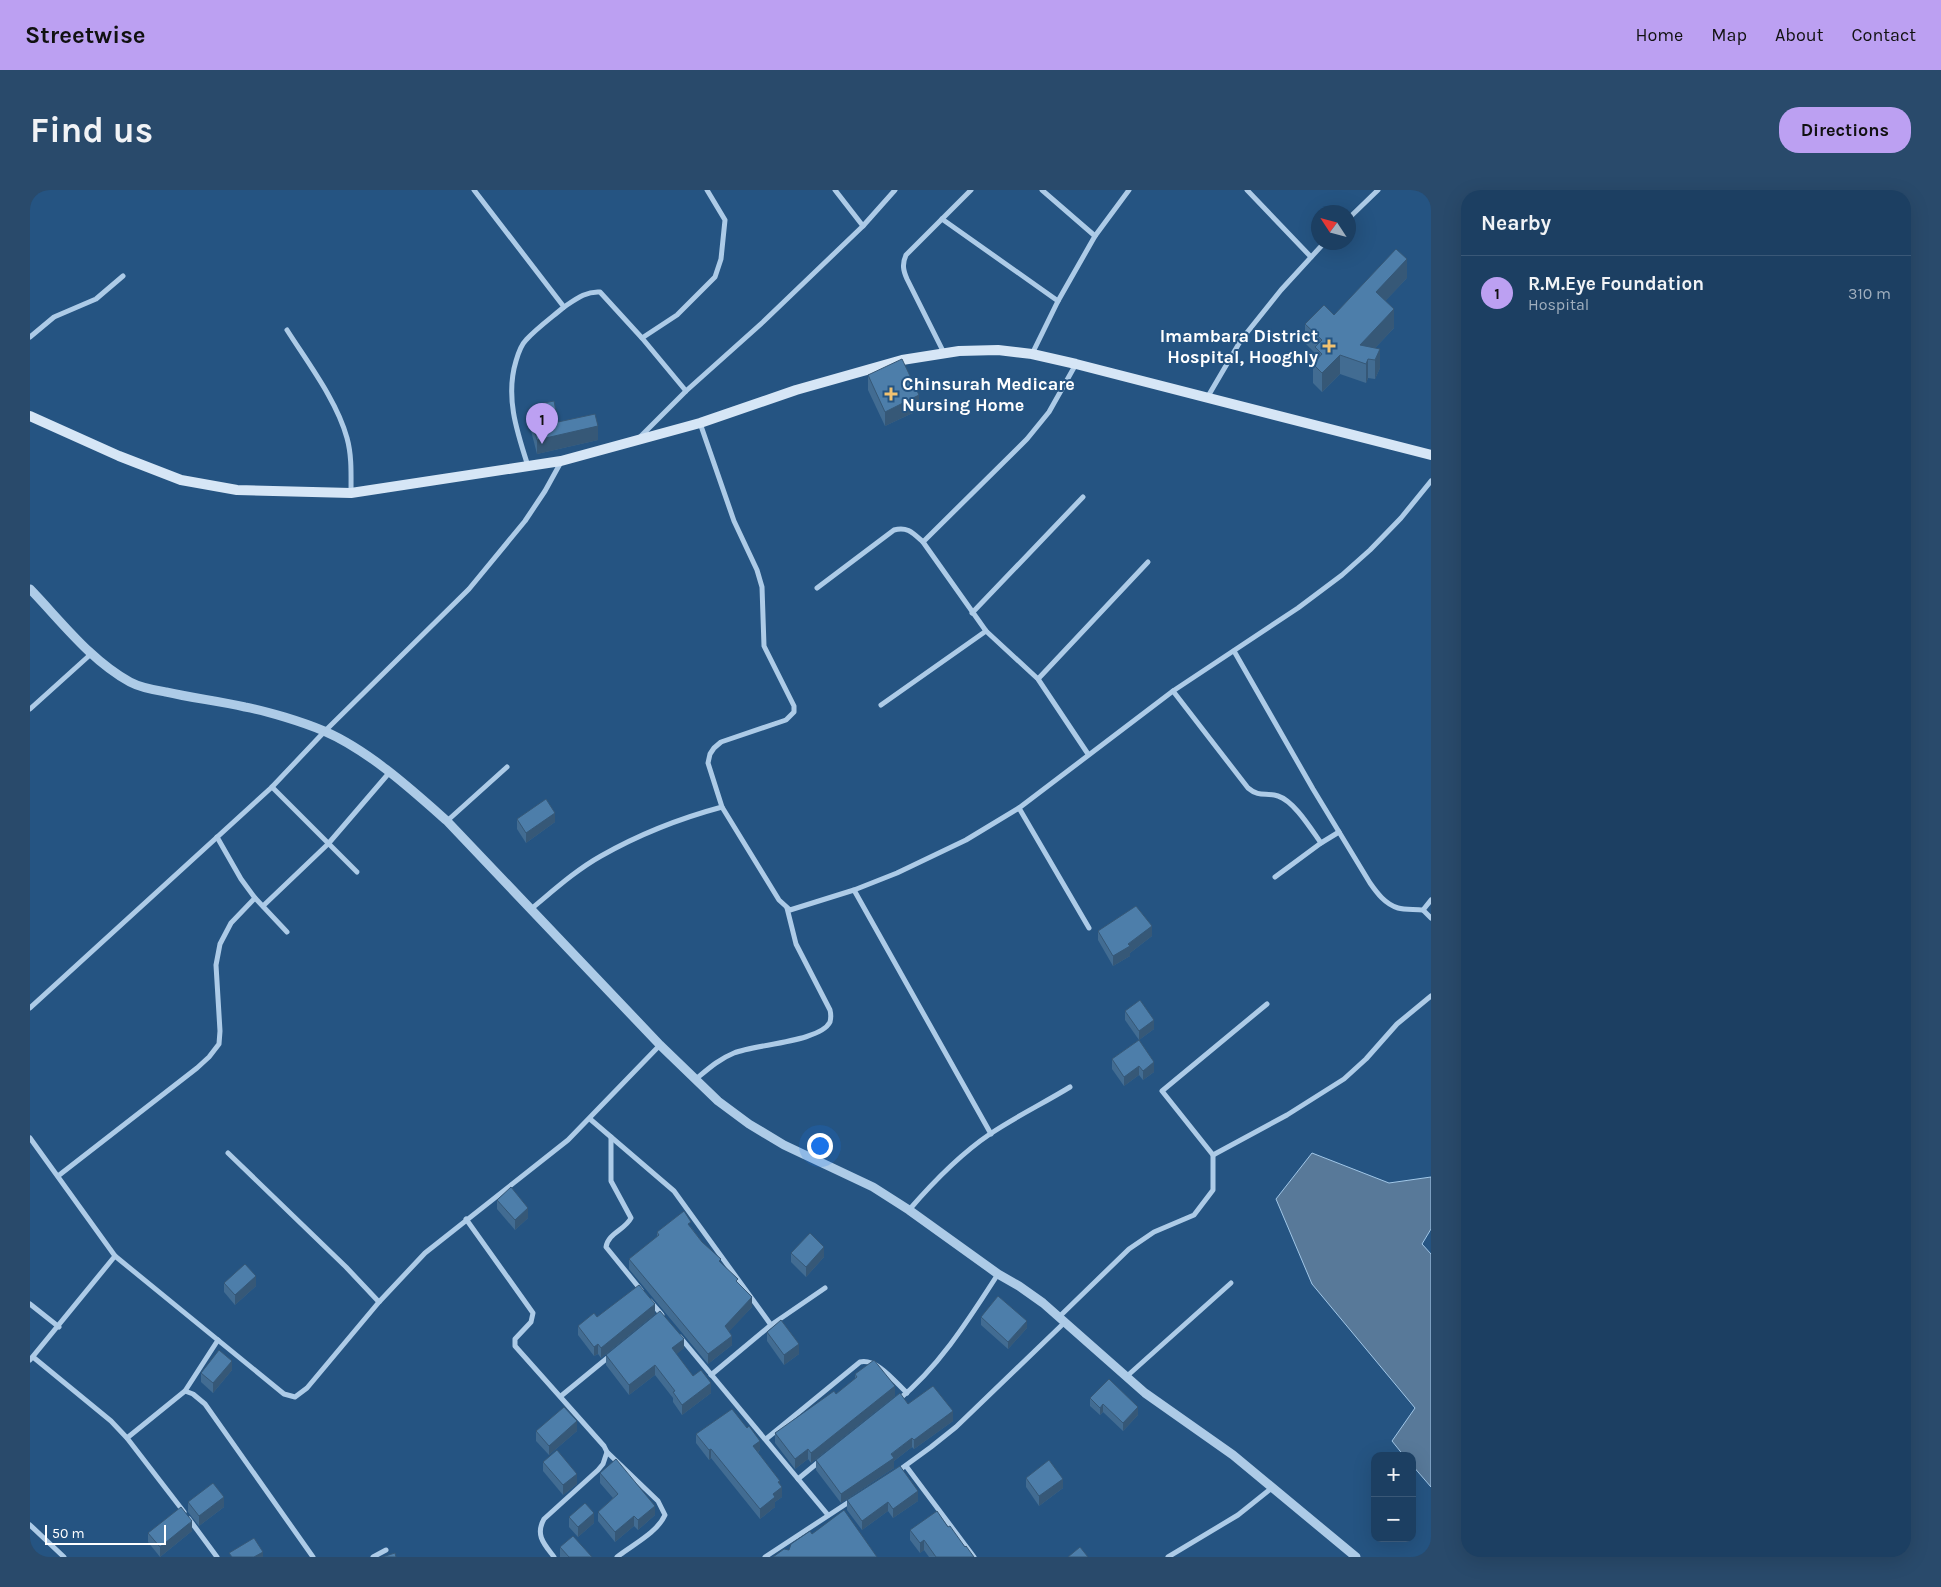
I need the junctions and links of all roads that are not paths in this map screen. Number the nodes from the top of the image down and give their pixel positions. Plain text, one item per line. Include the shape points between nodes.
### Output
1 (474, 190) edge
2 (707, 190) edge
3 (835, 190) edge
4 (896, 190) edge
5 (971, 190) edge
6 (1042, 190) edge
7 (1129, 190) edge
8 (1248, 190) edge
9 (1378, 190) edge
10 (1356, 211) edge
11 (942, 219) junction
12 (863, 226) junction
13 (1095, 236) junction
14 (1318, 250) edge
15 (1311, 257) junction
16 (123, 276) dead end
17 (1058, 301) junction
18 (564, 307) junction
19 (287, 330) dead end
20 (30, 337) edge
21 (642, 338) junction
22 (944, 353) junction
23 (1032, 354) junction
24 (1076, 364) junction
25 (686, 391) junction
26 (1207, 398) junction
27 (30, 416) edge
28 (700, 423) junction
29 (634, 443) junction
30 (1431, 455) edge
31 (561, 461) junction
32 (528, 467) junction
33 (1431, 481) edge
34 (351, 493) junction
35 (1084, 497) dead end
36 (923, 542) junction
37 (1148, 562) dead end
38 (817, 588) dead end
39 (30, 589) edge
40 (972, 613) junction
41 (986, 631) junction
42 (1234, 651) junction
43 (91, 654) junction
44 (1038, 679) junction
45 (1173, 691) junction
46 (881, 705) dead end
47 (30, 709) edge
48 (325, 731) junction
49 (1088, 754) junction
50 (507, 767) dead end
51 (390, 773) junction
52 (272, 786) junction
53 (722, 807) junction
54 (1019, 808) junction
55 (447, 820) junction
56 (1339, 832) junction
57 (217, 837) junction
58 (1322, 843) junction
59 (328, 844) junction
60 (357, 872) dead end
61 (1275, 877) dead end
62 (854, 890) junction
63 (255, 898) junction
64 (1431, 900) edge
65 (263, 906) junction
66 (787, 908) junction
67 (531, 909) junction
68 (1422, 910) junction
69 (1431, 918) edge
70 (1089, 928) dead end
71 (287, 932) dead end
72 (1431, 996) edge
73 (1267, 1004) dead end
74 (30, 1008) edge
75 (660, 1046) junction
76 (696, 1079) junction
77 (1070, 1088) dead end
78 (590, 1118) junction
79 (991, 1134) junction
80 (611, 1137) junction
81 (30, 1138) edge
82 (228, 1153) dead end
83 (1213, 1155) junction
84 (58, 1176) junction
85 (909, 1210) junction
86 (466, 1219) junction
87 (116, 1256) junction
88 (998, 1274) junction
89 (1231, 1283) dead end
90 (825, 1288) dead end
91 (379, 1302) junction
92 (30, 1304) edge
93 (661, 1314) junction
94 (1062, 1319) junction
95 (654, 1320) edge
96 (668, 1322) edge
97 (771, 1325) junction
98 (59, 1327) junction
99 (674, 1329) edge
100 (218, 1340) junction
101 (615, 1352) edge
102 (31, 1359) edge
103 (711, 1375) junction
104 (1126, 1377) junction
105 (185, 1391) junction
106 (906, 1393) junction
107 (561, 1396) junction
108 (889, 1407) edge
109 (127, 1438) junction
110 (766, 1439) junction
111 (607, 1452) junction
112 (829, 1454) edge
113 (906, 1466) junction
114 (890, 1476) edge
115 (798, 1478) junction
116 (1273, 1487) junction
117 (857, 1497) edge
118 (840, 1508) junction
119 (828, 1515) junction
120 (845, 1515) edge
121 (30, 1525) edge
122 (386, 1550) dead end
123 (64, 1557) edge
124 (217, 1557) edge
125 (313, 1557) edge
126 (372, 1557) edge
127 (554, 1557) edge
128 (616, 1557) edge
129 (765, 1557) edge
130 (974, 1557) edge
131 (1168, 1557) edge
132 (1356, 1557) edge

1 - 18 street
2 - 21 street via 725,220 721,259 715,277 677,315
3 - 12 street
4 - 12 street
5 - 11 street
6 - 13 street
7 - 13 street
8 - 15 street
9 - 10 street
11 - 17 street
11 - 22 street via 906,255 903,270
12 - 25 street
13 - 17 street
14 - 15 street
15 - 26 street via 1241,340
16 - 20 street via 96,299 54,317
17 - 23 street
18 - 21 street via 584,294 600,292
18 - 32 street via 524,341 514,368 511,399
19 - 34 street via 342,422 351,457
21 - 25 street
22 - 23 main road via 998,350
22 - 28 main road via 902,360
23 - 24 main road
24 - 26 main road
24 - 36 street via 1049,412 1027,439
25 - 29 street
26 - 30 main road
27 - 34 main road via 181,480 237,490
28 - 29 main road
28 - 53 street via 734,521 762,586 764,646 794,706 794,712 786,720 721,742 710,754 708,763
29 - 31 main road
31 - 32 main road
31 - 48 street via 525,521 469,589
32 - 34 main road
33 - 42 street via 1401,518 1342,575
35 - 40 street
36 - 38 street via 907,529 894,530
36 - 40 street
37 - 44 street
39 - 43 street
40 - 41 street
41 - 44 street
41 - 46 street
42 - 45 street
42 - 56 street
43 - 47 street
43 - 48 street via 132,683 186,697 246,707
44 - 49 street
45 - 49 street
45 - 58 street via 1248,788 1259,795 1280,796
48 - 51 street
48 - 52 street
49 - 54 street
50 - 55 street
51 - 55 street
51 - 59 street
52 - 57 street
52 - 59 street
53 - 66 street
53 - 67 street via 693,815 602,856
54 - 62 street via 949,849
54 - 70 street
55 - 67 street
56 - 58 street
56 - 68 street via 1380,896 1399,908
57 - 63 street
57 - 74 street
58 - 61 street
59 - 60 street
59 - 65 street
62 - 66 street
62 - 79 street
63 - 65 street
63 - 84 street via 231,923 220,944 216,965 220,1031 218,1044 209,1057
64 - 68 street
65 - 71 street
66 - 76 street via 796,944 830,1010 830,1022 810,1036 734,1053 716,1062
67 - 75 street
68 - 69 street
72 - 83 street via 1397,1024 1344,1079 1287,1115
73 - 83 street via 1162,1091
75 - 76 street
75 - 78 street
76 - 85 street via 718,1101 749,1124 804,1155 873,1186
77 - 79 street
78 - 80 street
78 - 86 street via 568,1140
79 - 85 street via 952,1164
80 - 93 street via 611,1181 631,1218 608,1240 606,1247
80 - 97 street via 674,1191
81 - 84 street
82 - 91 street
83 - 94 street via 1213,1190 1194,1216 1154,1232 1129,1249
84 - 87 street
85 - 88 street
86 - 91 street via 425,1253
86 - 107 street via 533,1313 532,1322 515,1339 516,1346
87 - 98 street
87 - 100 street
88 - 94 street
88 - 106 street via 966,1324
89 - 104 street
90 - 97 street
91 - 100 street via 296,1397 284,1394
92 - 98 street
93 - 95 street
93 - 96 street
94 - 104 street
94 - 113 street via 956,1427
97 - 103 street
98 - 102 street
99 - 103 street
100 - 105 street
101 - 107 street
102 - 109 street via 111,1421
103 - 110 street
104 - 116 street
105 - 109 street
105 - 125 street via 205,1404
106 - 108 street
106 - 110 street via 878,1366 860,1362
107 - 111 street
109 - 124 street
110 - 115 street
111 - 127 street via 604,1464 540,1526 541,1540
111 - 128 street via 658,1501 664,1515 655,1528
112 - 115 street
113 - 114 street
113 - 130 street
115 - 119 street
116 - 131 street via 1238,1515
116 - 132 street
117 - 118 street
118 - 119 street
118 - 120 street
119 - 129 street via 782,1550
121 - 123 street
122 - 126 street

